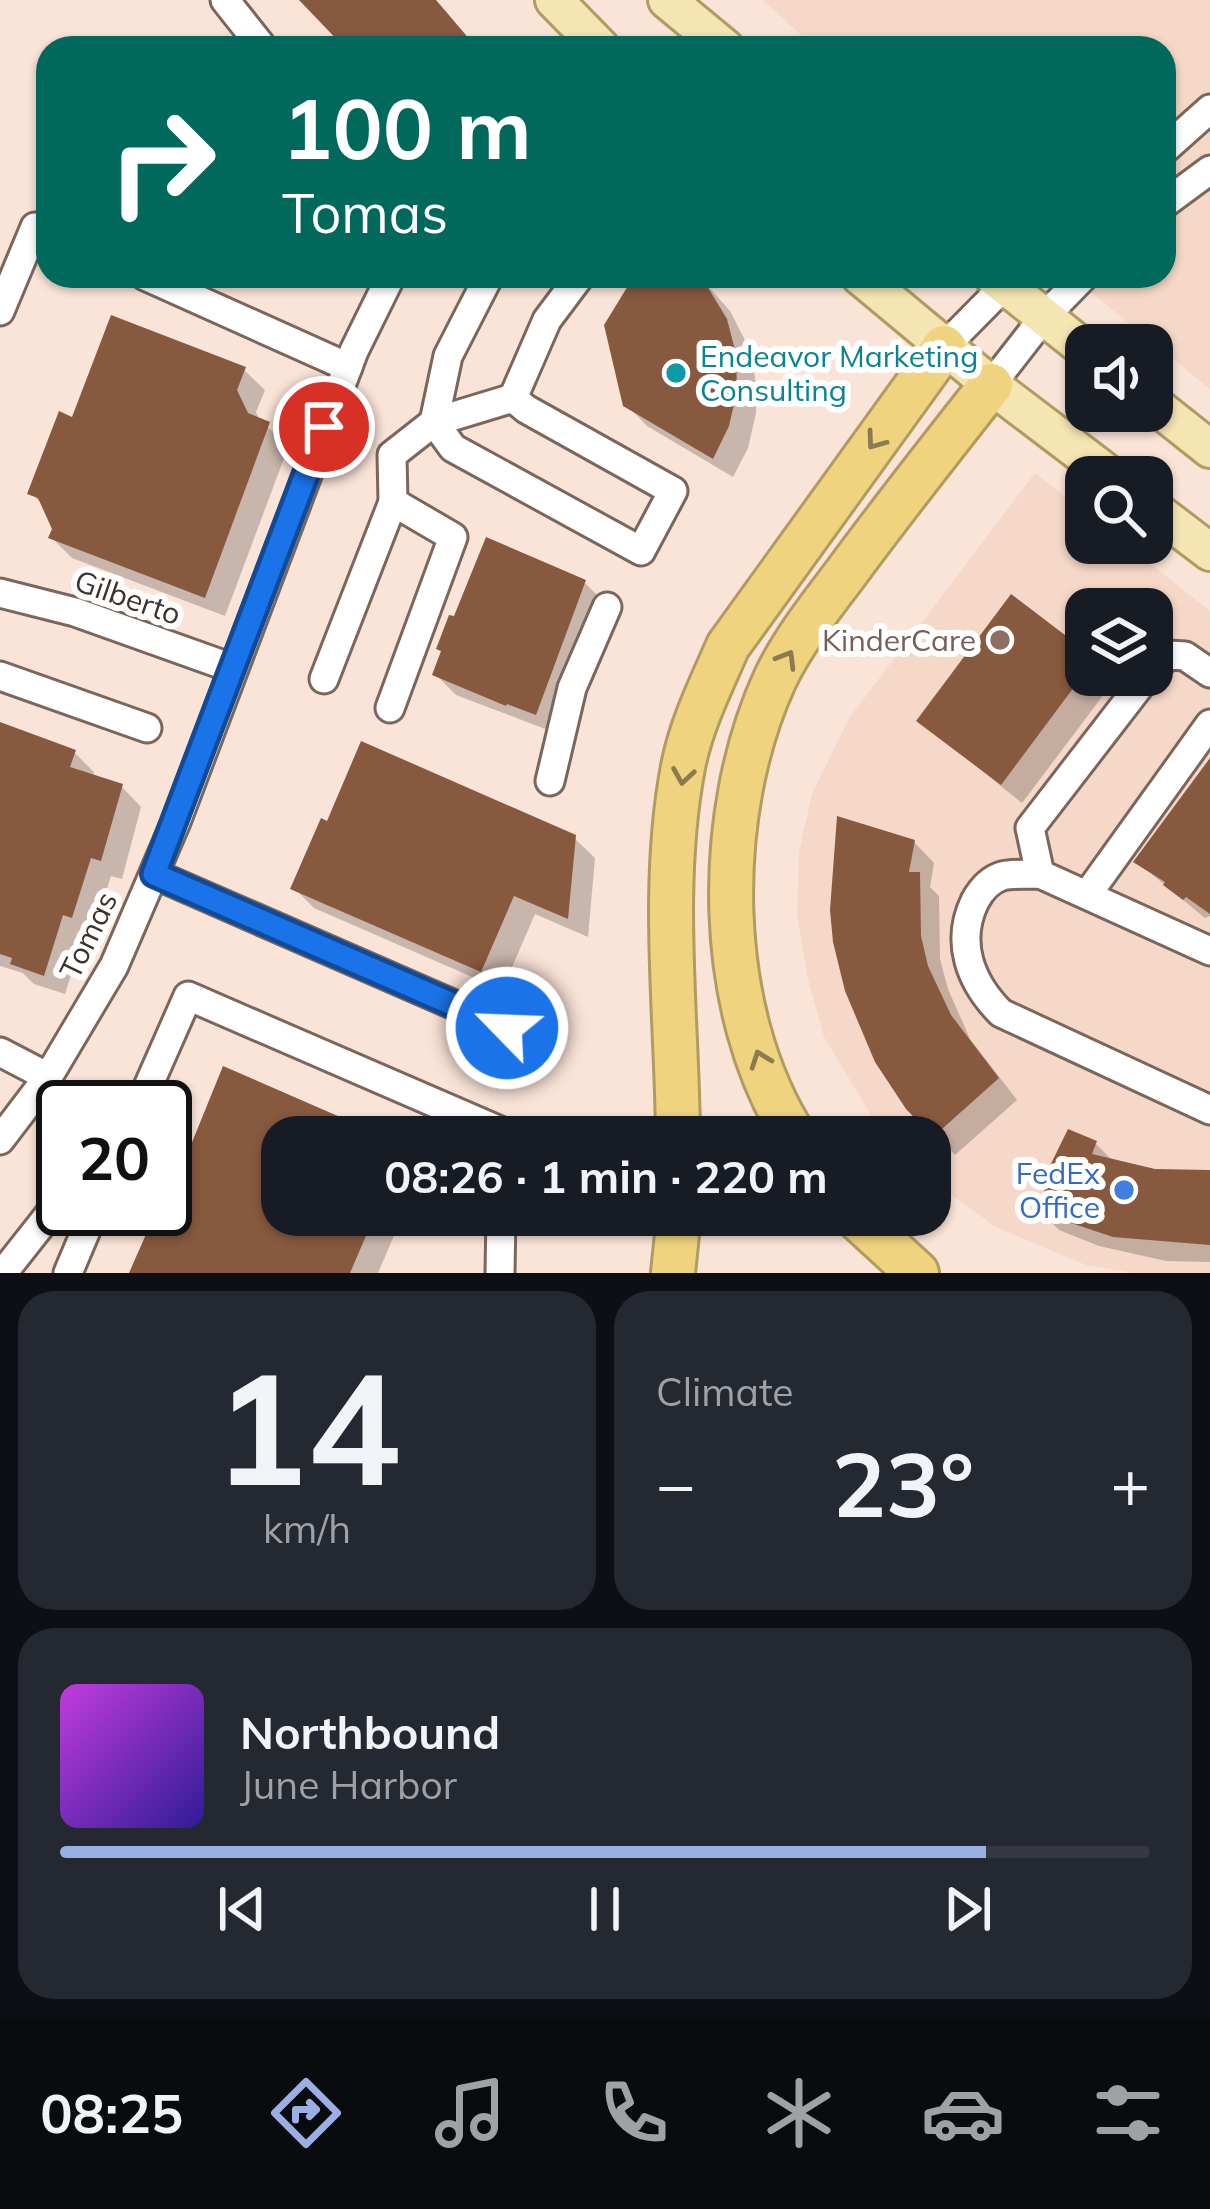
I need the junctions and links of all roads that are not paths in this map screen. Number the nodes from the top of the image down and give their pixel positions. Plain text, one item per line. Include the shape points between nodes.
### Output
1 (225, 0) edge
2 (554, 0) edge
3 (667, 0) edge
4 (254, 36) edge
5 (582, 36) edge
6 (710, 36) edge
7 (1210, 109) edge
8 (1176, 139) edge
9 (1210, 170) edge
10 (1176, 195) edge
11 (36, 227) edge
12 (172, 288) edge
13 (385, 288) edge
14 (483, 288) edge
15 (571, 288) edge
16 (874, 288) edge
17 (996, 288) edge
18 (1013, 288) edge
19 (1072, 288) edge
20 (0, 311) edge
21 (1044, 317) junction
22 (1065, 334) edge
23 (944, 346) junction
24 (348, 367) junction
25 (991, 385) junction
26 (513, 398) junction
27 (1173, 420) edge
28 (434, 422) junction
29 (1210, 449) edge
30 (1084, 456) edge
31 (393, 502) junction
32 (1173, 524) edge
33 (1210, 552) edge
34 (0, 593) edge
35 (607, 607) dead end
36 (1173, 655) edge
37 (232, 668) junction
38 (1210, 673) edge
39 (0, 676) edge
40 (324, 679) dead end
41 (1131, 696) edge
42 (390, 708) dead end
43 (1210, 724) edge
44 (147, 728) dead end
45 (550, 782) dead end
46 (154, 874) junction
47 (1040, 874) junction
48 (1087, 895) junction
49 (1210, 951) edge
50 (507, 1028) dead end
51 (0, 1052) edge
52 (48, 1077) junction
53 (151, 1080) edge
54 (1210, 1110) edge
55 (465, 1116) edge
56 (677, 1116) edge
57 (782, 1116) edge
58 (0, 1140) edge
59 (36, 1231) edge
60 (84, 1236) edge
61 (498, 1236) edge
62 (677, 1236) edge
63 (876, 1236) edge
64 (493, 1269) edge
65 (3, 1273) edge
66 (68, 1273) edge
67 (674, 1273) edge
68 (916, 1273) edge

1 - 4 street
2 - 5 main road
3 - 6 main road
7 - 8 street
9 - 10 street
11 - 20 street
12 - 24 street
13 - 24 street, Tomas
14 - 28 street via 448,356
15 - 26 street via 547,320
16 - 23 main road
17 - 23 street
18 - 21 main road
19 - 21 street
21 - 22 main road
21 - 25 street
23 - 25 main road
23 -> 56 highway via 728,646 703,702 684,765 672,895
24 - 37 street, Tomas
25 - 30 main road
57 -> 25 highway via 737,976 731,909 740,791 754,736 776,677 814,615
26 - 28 street
26 - 28 street via 673,491 641,551 453,448
27 - 29 main road
28 - 31 street via 392,455
31 - 40 street
31 - 42 street via 453,537
32 - 33 main road
34 - 37 street, Gilberto
35 - 45 street via 572,688
36 - 38 street
37 - 46 street, Tomas
39 - 44 street
41 - 47 street via 1030,827
43 - 48 street
46 - 50 street
46 - 52 street, Tomas via 114,965
47 - 48 street
47 - 54 street via 999,877 982,888 970,913 964,938 984,996 1001,1013
48 - 49 street
51 - 52 street
52 - 58 street, Tomas
53 - 55 street via 188,996
59 - 65 street
60 - 66 street
61 - 64 street
62 - 67 highway
63 - 68 highway

